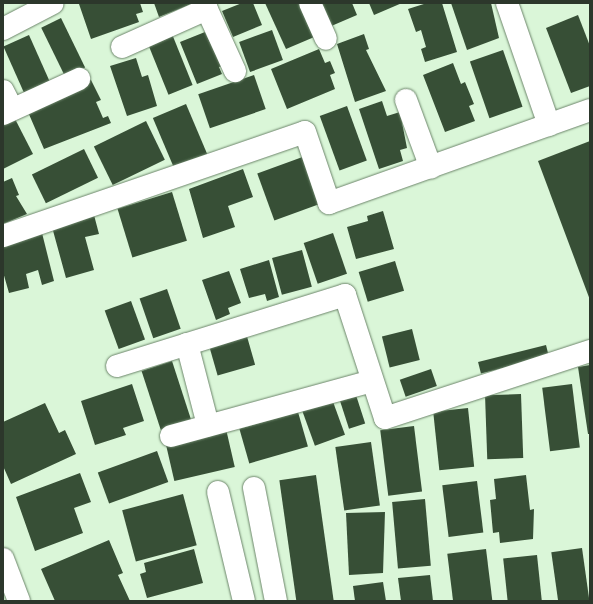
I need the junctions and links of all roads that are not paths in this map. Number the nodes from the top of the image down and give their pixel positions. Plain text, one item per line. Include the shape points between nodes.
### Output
1 (53, 3) edge
2 (310, 3) edge
3 (507, 3) edge
4 (206, 6) edge
5 (5, 22) edge
6 (326, 39) dead end
7 (122, 47) dead end
8 (236, 71) dead end
9 (79, 79) dead end
10 (406, 100) dead end
11 (6, 105) edge
12 (590, 110) edge
13 (549, 125) junction
14 (432, 168) junction
15 (3, 236) edge
16 (187, 344) junction
17 (590, 352) edge
18 (117, 366) dead end
19 (372, 381) junction
20 (208, 425) junction
21 (171, 436) dead end
22 (254, 488) dead end
23 (218, 492) dead end
24 (3, 559) edge
25 (19, 601) edge
26 (244, 601) edge
27 (276, 601) edge

1 - 5 street
2 - 6 street
3 - 13 street
4 - 7 street
4 - 8 street
9 - 11 street
10 - 14 street
12 - 13 street
13 - 14 street
14 - 15 street via 329,203 305,132
16 - 18 street
16 - 19 street via 345,295
16 - 20 street
17 - 19 street via 385,418
19 - 20 street
20 - 21 street
22 - 27 street
23 - 26 street
24 - 25 street

